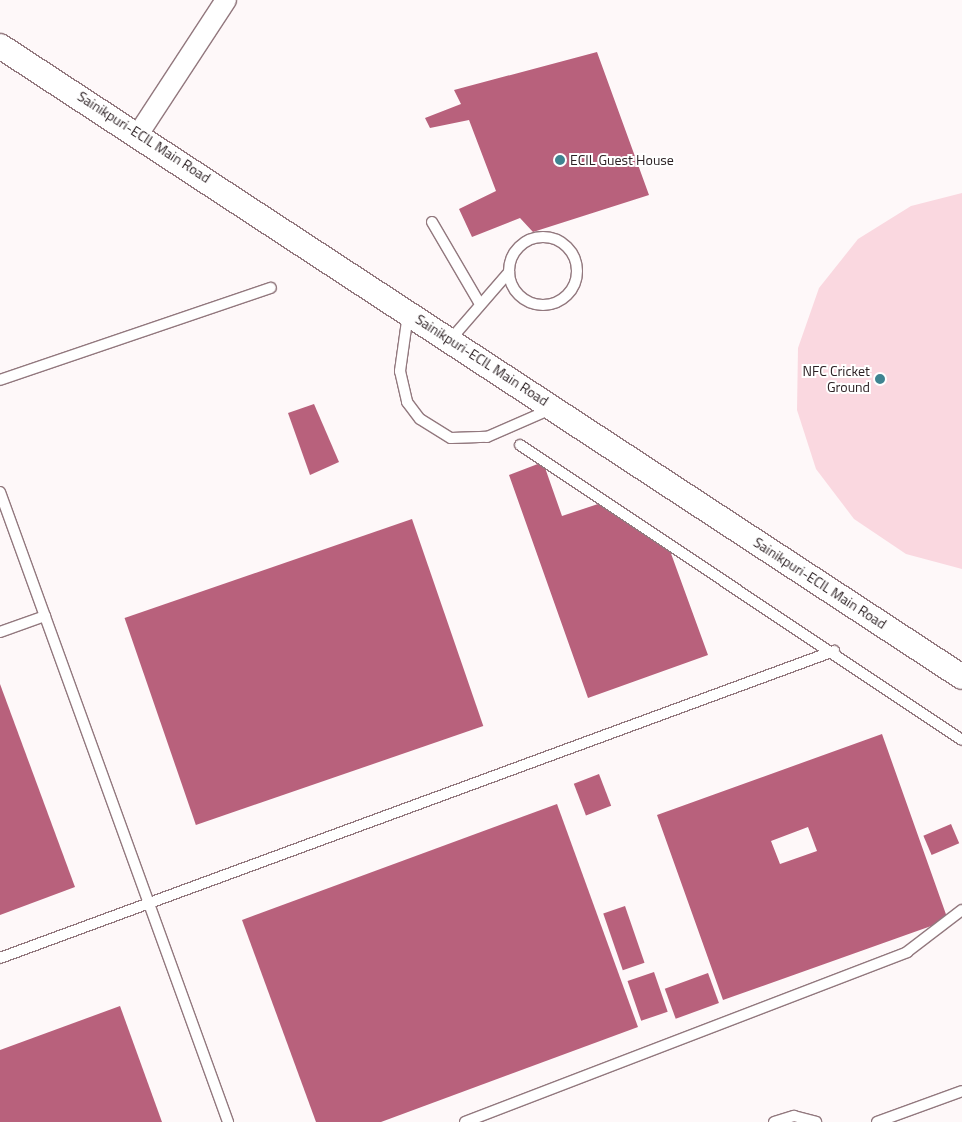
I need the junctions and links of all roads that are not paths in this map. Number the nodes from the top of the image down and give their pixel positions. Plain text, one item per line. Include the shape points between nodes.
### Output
1 (226, 0) edge
2 (0, 46) edge
3 (139, 133) junction
4 (432, 222) dead end
5 (509, 272) junction
6 (271, 288) dead end
7 (480, 304) junction
8 (408, 311) junction
9 (451, 339) junction
10 (0, 380) edge
11 (554, 408) junction
12 (520, 445) dead end
13 (0, 492) edge
14 (44, 616) junction
15 (0, 632) edge
16 (834, 652) junction
17 (962, 677) edge
18 (962, 740) edge
19 (149, 904) junction
20 (962, 910) edge
21 (0, 958) edge
22 (962, 1091) edge
23 (228, 1122) edge
24 (465, 1122) edge
25 (774, 1122) edge
26 (816, 1122) edge
27 (877, 1122) edge

1 - 3 street
2 - 3 street, Sainikpuri-ECIL Main Road
3 - 8 street, Sainikpuri-ECIL Main Road
4 - 7 lane
5 - 5 lane via 516,250 536,237 559,240 569,247 578,268 573,289 545,306 524,300 516,292
5 - 7 lane
6 - 10 lane
7 - 9 lane
8 - 9 street, Sainikpuri-ECIL Main Road
8 - 11 lane via 400,372 407,402 420,419 451,438 486,437
9 - 11 street, Sainikpuri-ECIL Main Road
11 - 17 street, Sainikpuri-ECIL Main Road
12 - 16 lane
13 - 14 lane
14 - 15 lane
14 - 19 lane
16 - 18 lane
16 - 19 lane
19 - 21 lane
19 - 23 lane
20 - 24 lane via 907,952
22 - 27 lane
25 - 26 lane via 794,1116

